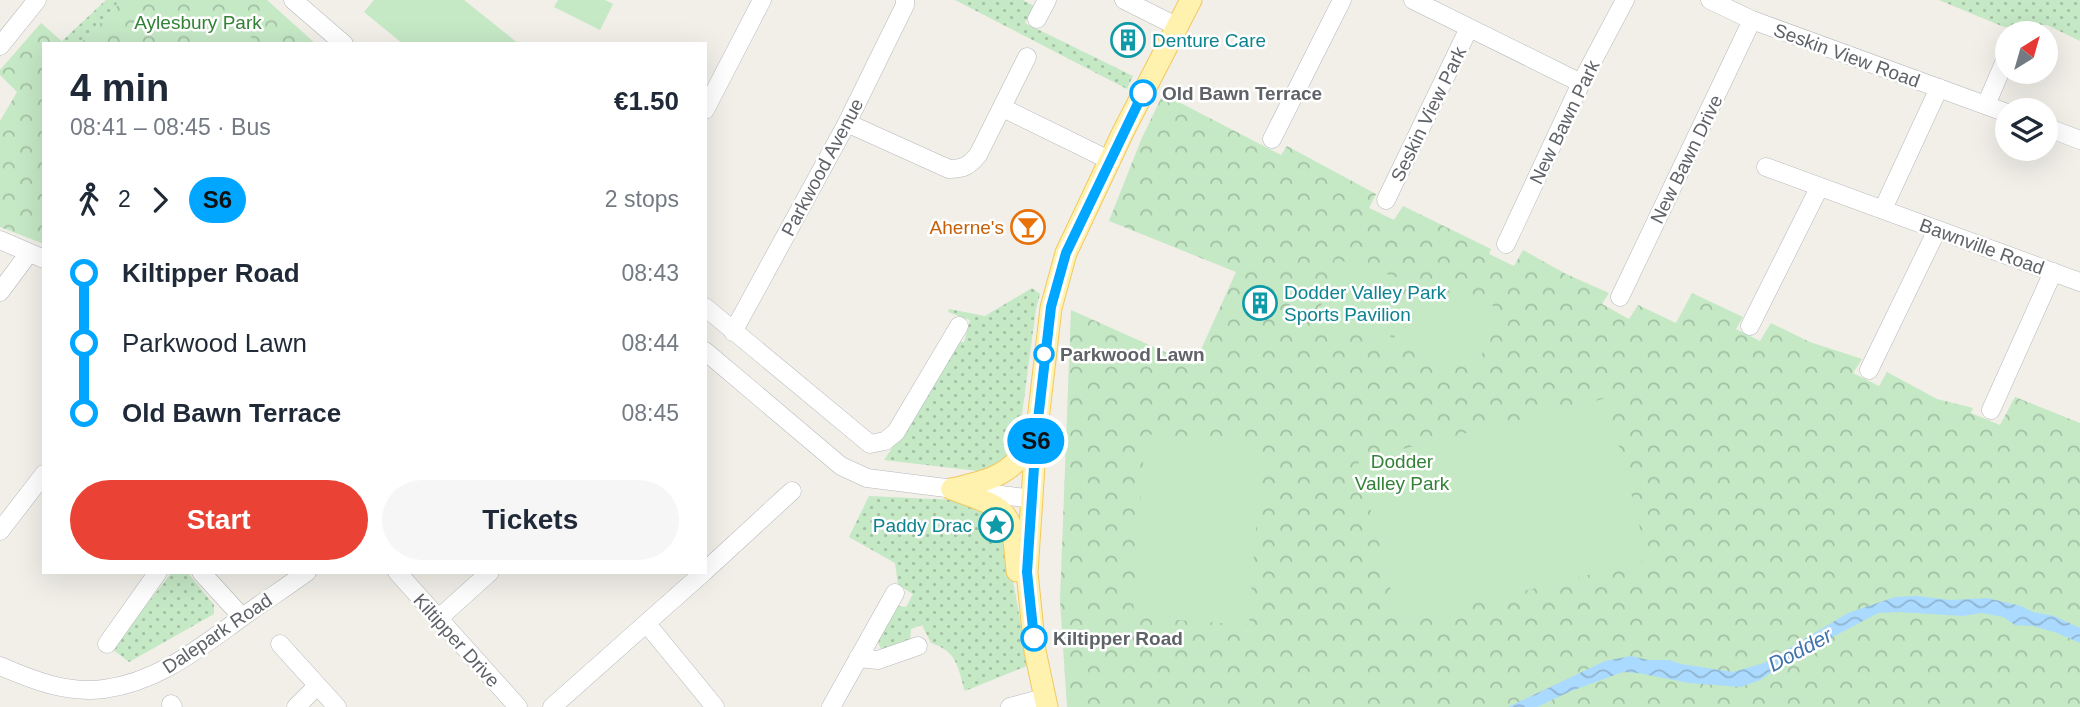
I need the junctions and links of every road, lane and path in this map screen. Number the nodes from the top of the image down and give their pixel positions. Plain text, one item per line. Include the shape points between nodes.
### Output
1 (37, 0) edge
2 (293, 0) edge
3 (762, 0) edge
4 (905, 0) edge
5 (1047, 0) edge
6 (1124, 0) edge
7 (1191, 0) edge
8 (1342, 0) edge
9 (1413, 0) edge
10 (1625, 0) edge
11 (1710, 0) edge
12 (1037, 19) dead end
13 (1752, 20) junction
14 (1178, 27) junction
15 (1469, 28) junction
16 (342, 42) edge
17 (0, 46) edge
18 (1027, 57) dead end
19 (1581, 83) junction
20 (1995, 84) edge
21 (1940, 88) junction
22 (1986, 105) junction
23 (707, 106) edge
24 (1003, 108) junction
25 (1995, 108) edge
26 (847, 123) junction
27 (2058, 132) edge
28 (1272, 139) dead end
29 (2080, 141) edge
30 (1111, 161) junction
31 (1766, 167) dead end
32 (1819, 188) junction
33 (1386, 200) dead end
34 (1883, 209) junction
35 (1937, 230) junction
36 (0, 240) edge
37 (1506, 244) dead end
38 (36, 256) edge
39 (2053, 272) junction
40 (2080, 282) edge
41 (0, 292) edge
42 (1620, 297) dead end
43 (707, 309) edge
44 (959, 326) dead end
45 (1750, 326) dead end
46 (733, 331) junction
47 (707, 353) edge
48 (1869, 370) dead end
49 (1991, 410) dead end
50 (1036, 437) junction
51 (42, 477) edge
52 (952, 489) junction
53 (792, 491) dead end
54 (1033, 499) junction
55 (0, 531) edge
56 (707, 568) edge
57 (157, 574) edge
58 (203, 574) edge
59 (304, 574) edge
60 (399, 574) edge
61 (488, 574) edge
62 (701, 574) edge
63 (895, 593) dead end
64 (242, 617) junction
65 (438, 619) junction
66 (647, 624) junction
67 (107, 644) dead end
68 (279, 644) dead end
69 (918, 646) dead end
70 (1035, 651) junction
71 (858, 658) junction
72 (0, 666) edge
73 (317, 687) junction
74 (1046, 703) edge
75 (296, 707) edge
76 (337, 707) edge
77 (518, 707) edge
78 (552, 707) edge
79 (715, 707) edge
80 (831, 707) edge
81 (1010, 707) edge

1 - 17 street
2 - 16 street
3 - 23 street
4 - 26 street, Parkwood Avenue
5 - 12 street
6 - 14 street
7 - 14 main road
8 - 28 street
9 - 15 street
10 - 19 street, New Bawn Park
11 - 13 street, Seskin View Road
13 - 21 street, Seskin View Road
13 - 42 street, New Bawn Drive
14 - 30 main road
15 - 19 street
15 - 33 street, Seskin View Park
18 - 24 street
19 - 37 street, New Bawn Park
20 - 22 street
21 - 22 street, Seskin View Road
21 - 34 street
22 - 25 street, Seskin View Road
24 - 26 street via 978,155 961,169 949,169
24 - 30 street
26 - 46 street, Parkwood Avenue
27 - 29 street
30 - 50 main road via 1058,275
31 - 32 street, Bawnville Road
32 - 34 street, Bawnville Road
32 - 45 street
34 - 35 street, Bawnville Road
35 - 39 street, Bawnville Road
35 - 48 street
36 - 38 street
38 - 41 street
39 - 40 street, Bawnville Road
39 - 49 street
43 - 46 street
44 - 46 street via 896,432 886,441 870,444
47 - 52 street via 841,466 867,478
50 - 52 main road via 1012,467 990,480
50 - 54 main road
51 - 55 street
52 - 54 street
52 - 70 main road via 993,504 1010,522 1020,614
53 - 56 street
54 - 70 main road via 1027,572
57 - 67 street
58 - 64 street
59 - 64 street, Dalepark Road
60 - 65 street, Kiltipper Drive
61 - 65 street
62 - 66 street
63 - 71 street
64 - 72 street, Dalepark Road via 179,663 103,690 69,689
65 - 77 street, Kiltipper Drive
66 - 78 street
66 - 79 street
68 - 73 street
69 - 71 street via 878,660
70 - 74 main road
71 - 80 street
73 - 75 street
73 - 76 street
74 - 81 street

